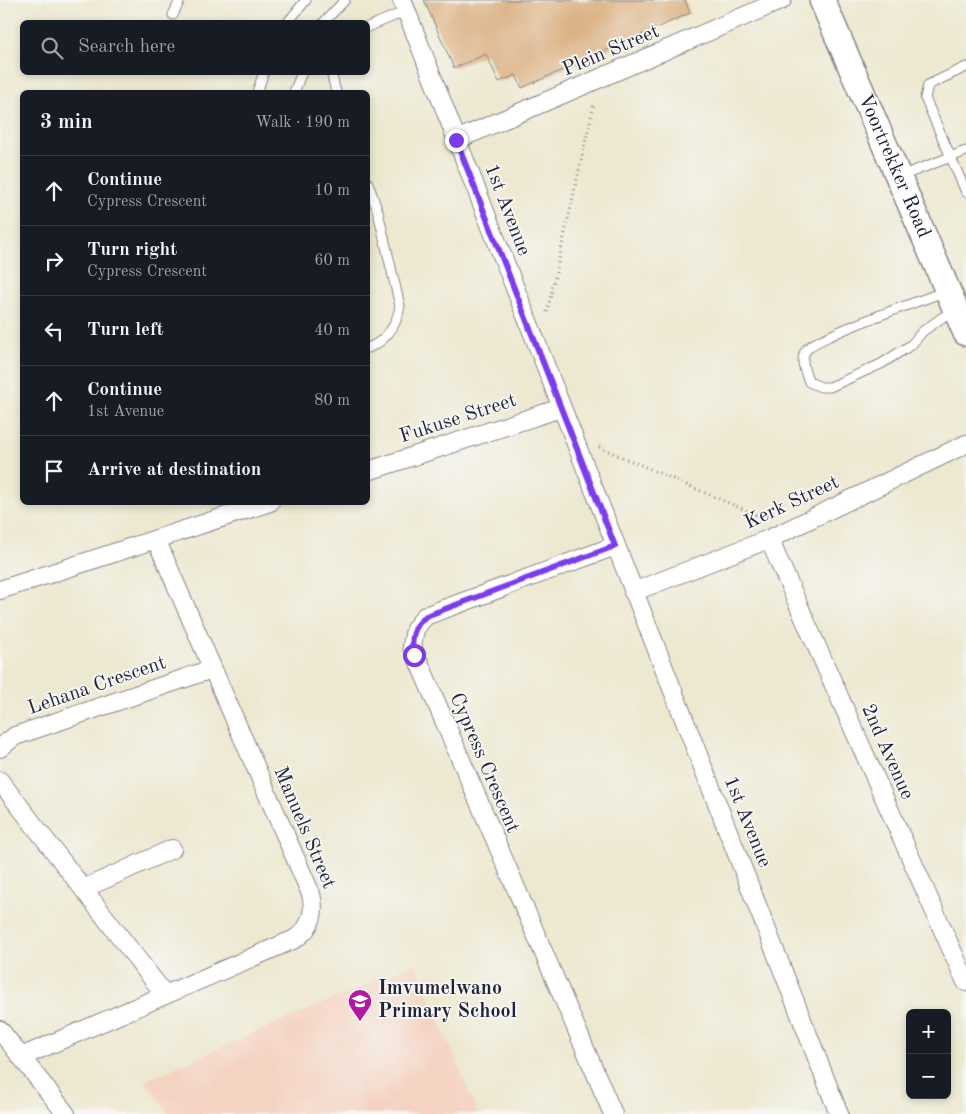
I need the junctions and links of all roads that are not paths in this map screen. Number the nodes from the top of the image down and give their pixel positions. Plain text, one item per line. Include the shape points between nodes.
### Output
1 (180, 0) edge
2 (306, 0) edge
3 (345, 0) edge
4 (782, 0) edge
5 (822, 0) edge
6 (404, 6) edge
7 (173, 15) dead end
8 (290, 20) edge
9 (326, 20) edge
10 (370, 26) edge
11 (966, 67) edge
12 (263, 75) edge
13 (301, 75) edge
14 (332, 75) edge
15 (257, 90) edge
16 (295, 90) edge
17 (336, 90) edge
18 (456, 140) junction
19 (966, 151) edge
20 (952, 156) junction
21 (898, 177) junction
22 (370, 189) edge
23 (966, 192) edge
24 (952, 299) junction
25 (966, 333) edge
26 (370, 347) edge
27 (561, 408) junction
28 (966, 444) edge
29 (370, 470) edge
30 (261, 505) edge
31 (769, 539) junction
32 (156, 540) junction
33 (615, 546) junction
34 (0, 590) edge
35 (633, 592) junction
36 (212, 670) junction
37 (0, 748) edge
38 (0, 781) edge
39 (172, 849) dead end
40 (83, 889) junction
41 (966, 982) edge
42 (165, 995) junction
43 (0, 1030) edge
44 (21, 1057) junction
45 (66, 1114) edge
46 (613, 1114) edge
47 (839, 1114) edge

1 - 7 lane
2 - 8 lane
3 - 9 lane
4 - 18 street, Plein Street
5 - 21 main road, Voortrekker Road
6 - 10 lane
6 - 18 street, 1st Avenue
11 - 20 lane via 932,81 926,91 926,98
12 - 15 lane
13 - 16 lane
14 - 17 lane
18 - 27 street, 1st Avenue
19 - 20 lane
20 - 21 lane
20 - 23 lane
21 - 24 main road, Voortrekker Road
22 - 26 lane via 400,306 398,320 388,334
24 - 24 lane via 911,345 881,364 830,387 809,382 804,356 807,349 819,341 894,309
24 - 25 main road, Voortrekker Road
27 - 29 street, Fukuse Street
27 - 33 street, 1st Avenue
28 - 31 street, Kerk Street
30 - 32 street
31 - 35 street, Kerk Street
31 - 41 street, 2nd Avenue
32 - 34 street
32 - 36 street, Manuels Street
33 - 35 street, 1st Avenue
33 - 46 street, Cypress Crescent via 426,616 415,629 412,646
35 - 47 street, 1st Avenue
36 - 37 street, Lehana Crescent via 15,736
36 - 42 street, Manuels Street via 311,894 314,913 307,929 295,939
38 - 40 street
39 - 40 street
40 - 42 street
42 - 44 street, Manuels Street
43 - 44 street
44 - 45 street

